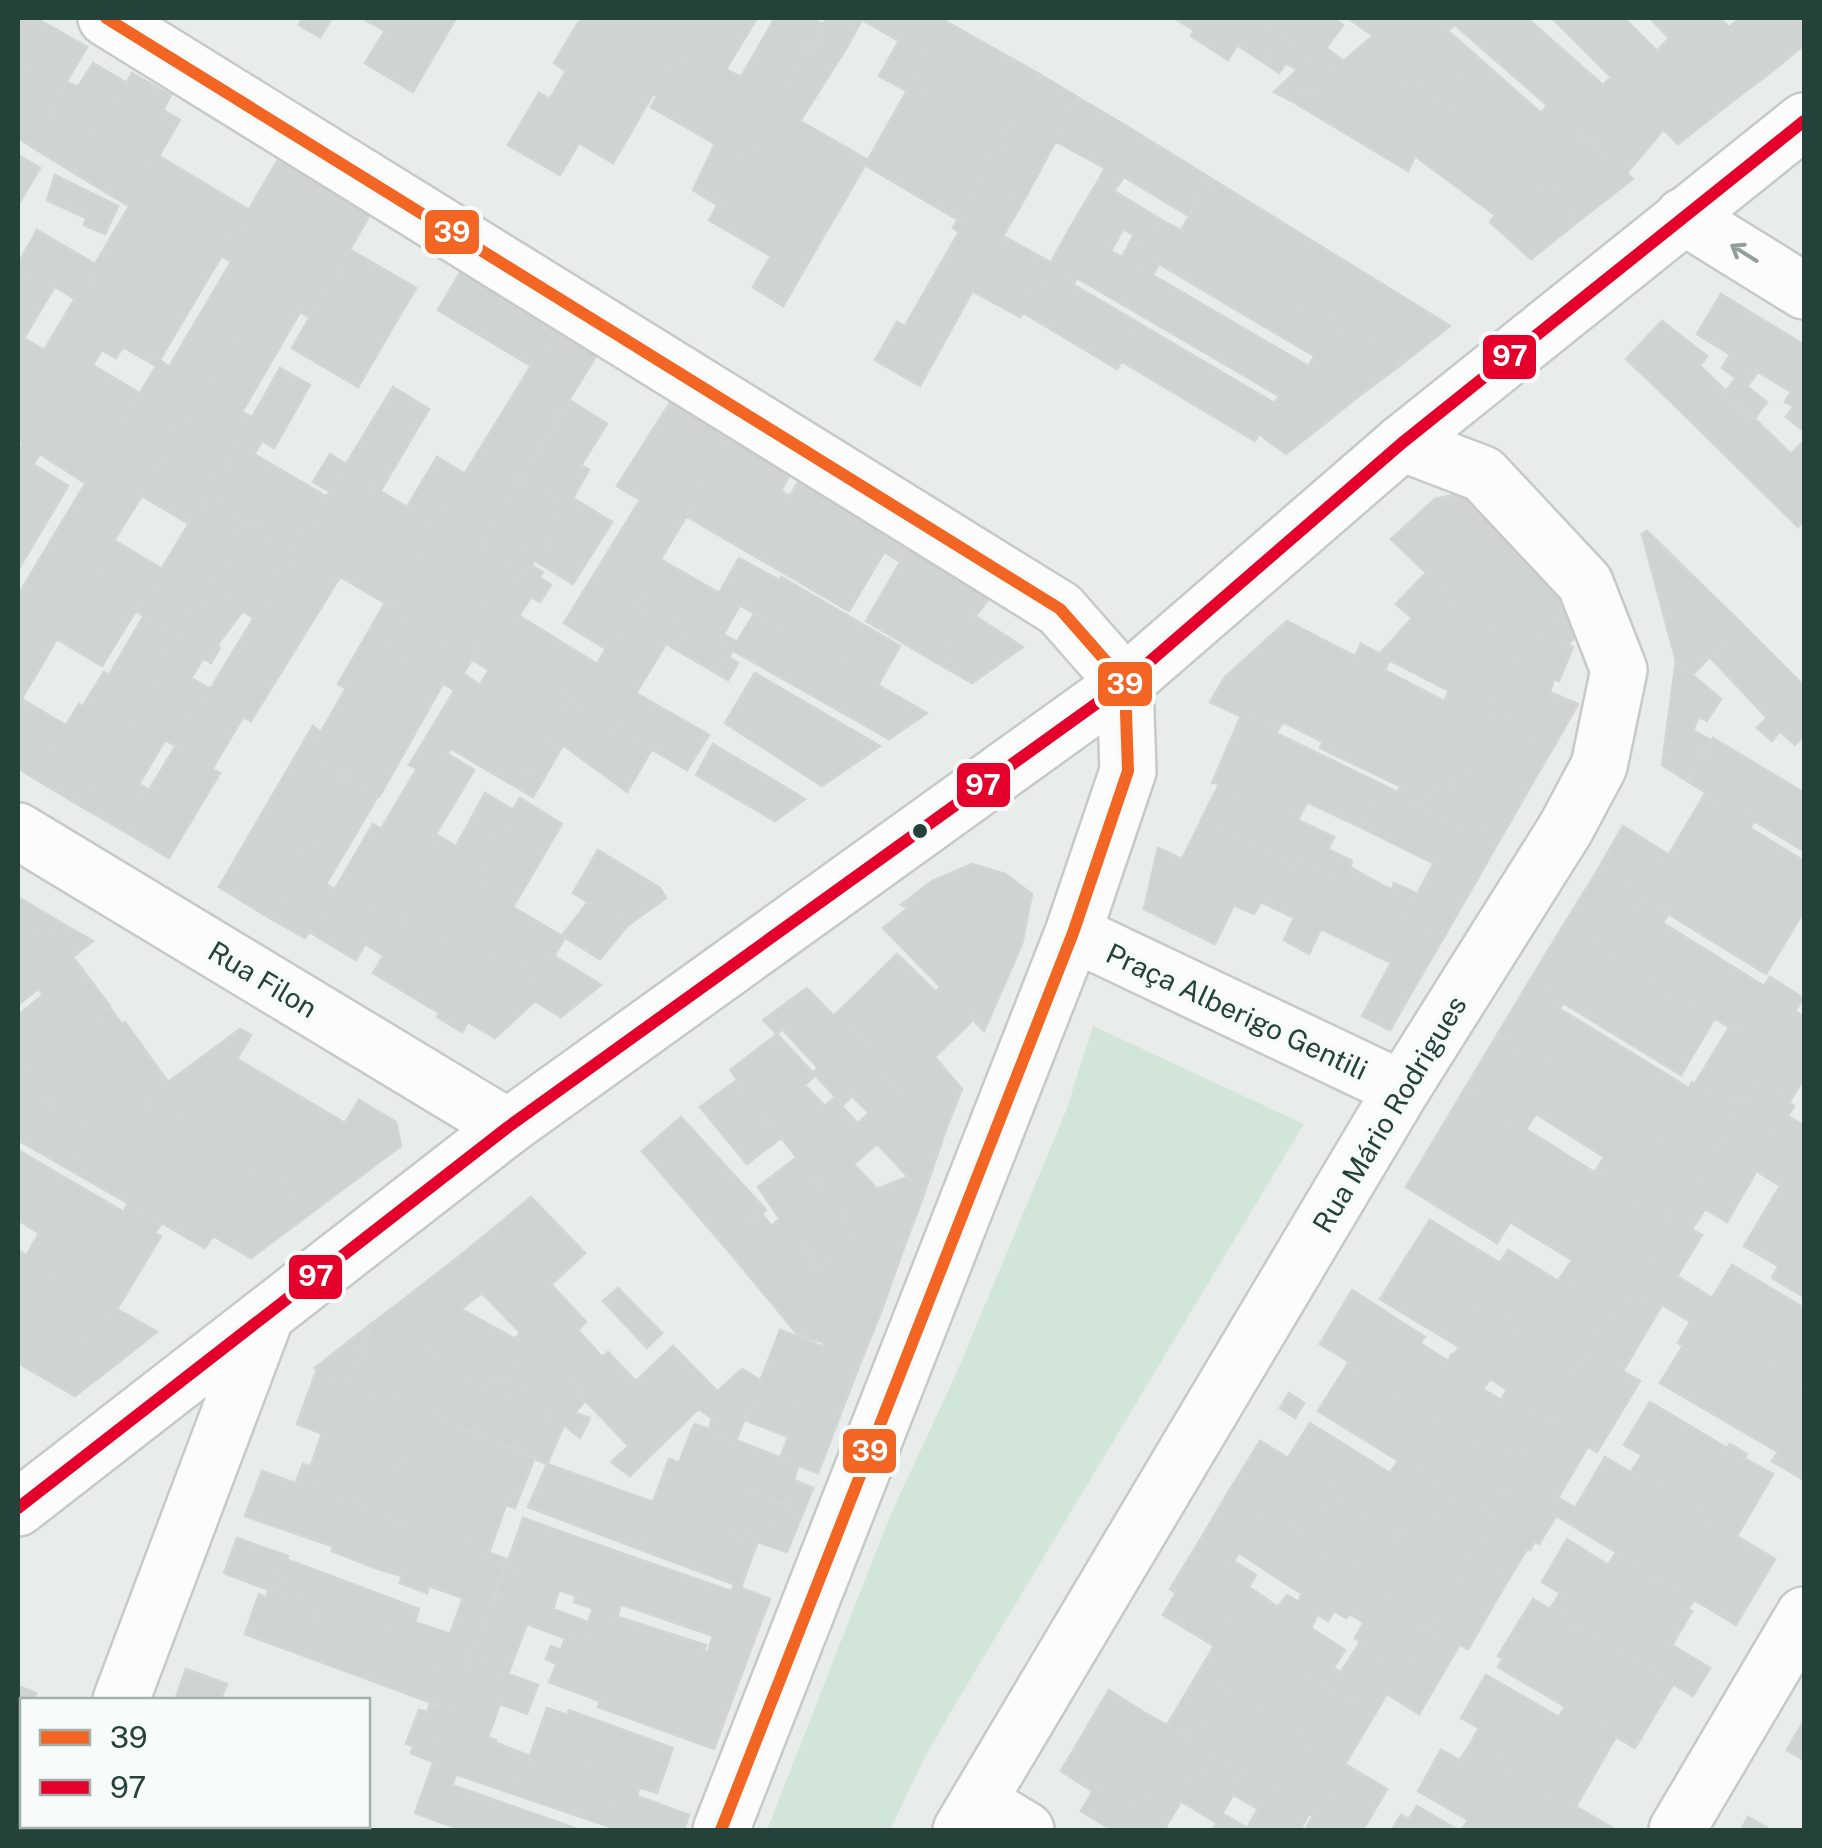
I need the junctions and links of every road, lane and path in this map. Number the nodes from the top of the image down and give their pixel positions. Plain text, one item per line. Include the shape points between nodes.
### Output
1 (106, 18) edge
2 (1804, 121) edge
3 (1683, 216) junction
4 (1804, 291) edge
5 (1402, 443) junction
6 (1124, 683) junction
7 (18, 831) edge
8 (1073, 932) junction
9 (1402, 1089) junction
10 (508, 1127) junction
11 (266, 1316) junction
12 (18, 1508) edge
13 (1804, 1615) edge
14 (123, 1698) edge
15 (970, 1816) edge
16 (721, 1830) edge
17 (1026, 1830) edge
18 (1678, 1830) edge

1 - 6 street via 1060,609
2 - 3 street
4 -> 3 street
3 - 5 street
5 - 6 street
5 - 9 street, Rua Mário Rodrigues via 1484,474 1585,583 1619,670 1599,766
6 - 8 street via 1128,771
6 - 10 street
7 - 10 street, Rua Filon
8 - 9 street, Praça Alberigo Gentili
8 - 16 street
9 - 15 street, Rua Mário Rodrigues
10 - 11 street
11 - 12 street
11 - 14 street
13 - 18 street
15 - 17 street

